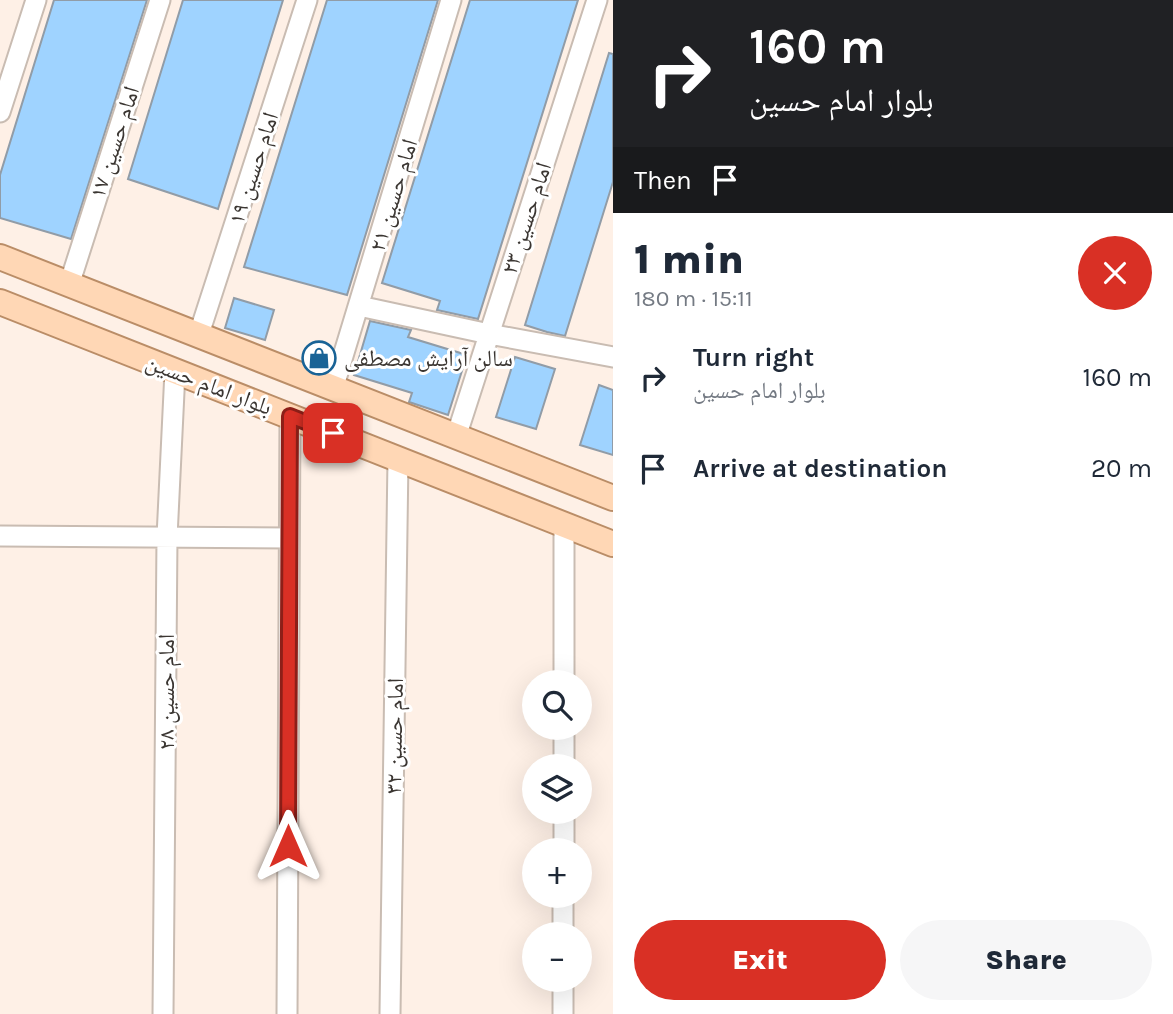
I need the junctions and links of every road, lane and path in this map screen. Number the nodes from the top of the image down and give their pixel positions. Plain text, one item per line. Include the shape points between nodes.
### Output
1 (36, 0) edge
2 (160, 0) edge
3 (307, 0) edge
4 (451, 0) edge
5 (597, 0) edge
6 (0, 112) edge
7 (0, 257) edge
8 (69, 285) junction
9 (0, 302) edge
10 (359, 306) junction
11 (489, 334) junction
12 (198, 337) junction
13 (613, 357) edge
14 (175, 371) junction
15 (333, 389) junction
16 (290, 416) junction
17 (456, 436) junction
18 (398, 459) junction
19 (613, 498) edge
20 (565, 524) junction
21 (0, 536) edge
22 (167, 537) junction
23 (289, 538) junction
24 (613, 544) edge
25 (564, 670) edge
26 (563, 992) edge
27 (163, 1014) edge
28 (288, 1014) edge
29 (390, 1014) edge
30 (563, 1014) edge

1 - 6 street
2 - 8 street, امام حسین ۱۷
3 - 12 street, امام حسین ۱۹
4 - 10 street, امام حسین ۲۱
5 - 11 street, امام حسین ۲۳
7 - 8 main road, بلوار امام حسین
8 - 12 main road, بلوار امام حسین
9 - 14 main road, بلوار امام حسین
10 - 11 street
10 - 15 street, امام حسین ۲۱
11 - 13 street
11 - 17 street, امام حسین ۲۳
12 - 15 main road, بلوار امام حسین
14 - 16 main road, بلوار امام حسین
14 - 22 street, امام حسین ۲۸
15 - 17 main road, بلوار امام حسین
16 - 18 main road, بلوار امام حسین
16 - 23 street
17 - 19 main road, بلوار امام حسین
18 - 20 main road, بلوار امام حسین
18 - 29 street, امام حسین ۳۲
20 - 24 main road, بلوار امام حسین
20 - 25 street
21 - 22 street
22 - 23 street
22 - 27 street, امام حسین ۲۸
23 - 28 street
26 - 30 street

